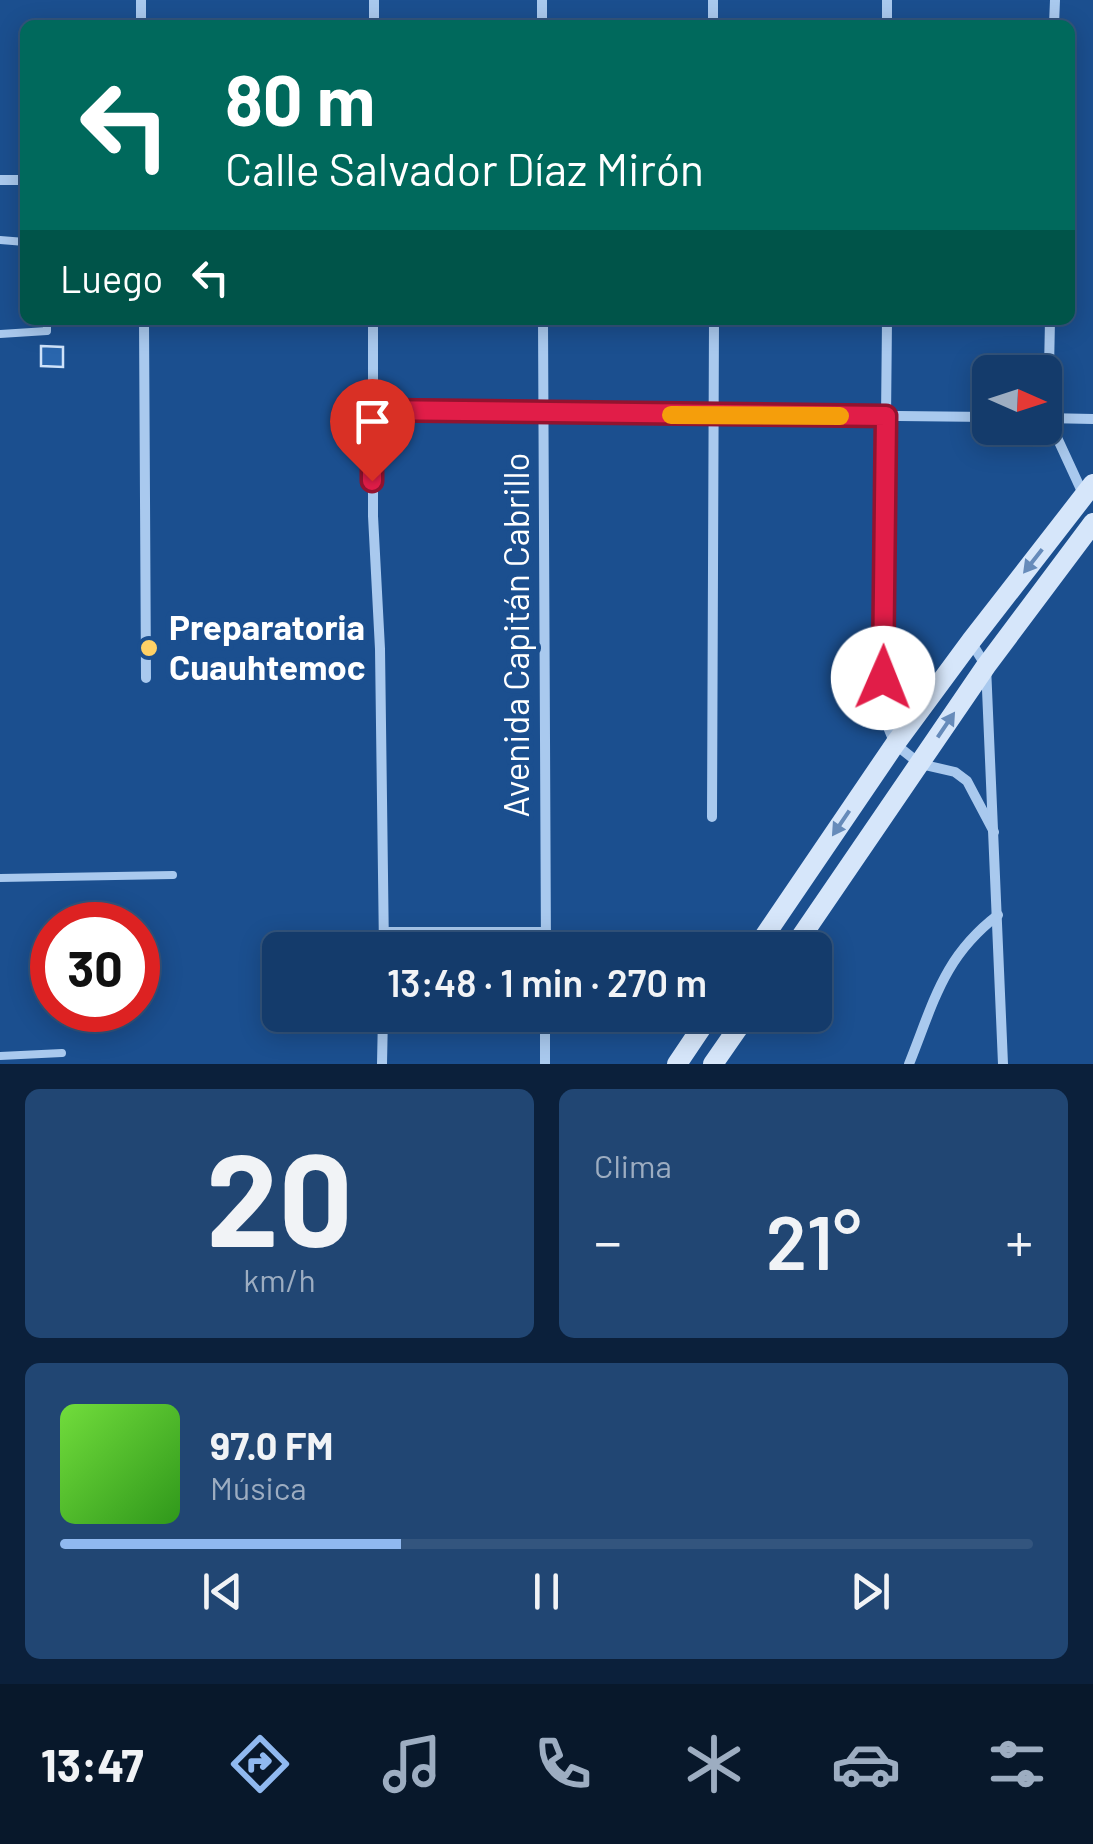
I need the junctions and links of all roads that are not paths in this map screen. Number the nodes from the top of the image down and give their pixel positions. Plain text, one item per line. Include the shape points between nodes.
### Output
1 (47, 325) edge
2 (144, 325) edge
3 (373, 325) edge
4 (542, 325) edge
5 (714, 325) edge
6 (886, 325) edge
7 (1050, 325) edge
8 (0, 334) edge
9 (1049, 355) edge
10 (372, 410) junction
11 (543, 413) junction
12 (714, 415) junction
13 (886, 416) junction
14 (972, 417) edge
15 (1062, 418) edge
16 (1093, 419) edge
17 (1062, 444) edge
18 (1088, 490) edge
19 (1093, 522) edge
20 (971, 641) junction
21 (986, 666) junction
22 (146, 678) dead end
23 (896, 744) junction
24 (920, 764) junction
25 (712, 817) dead end
26 (994, 832) junction
27 (172, 875) dead end
28 (0, 878) edge
29 (998, 915) junction
30 (384, 932) edge
31 (546, 932) edge
32 (767, 932) edge
33 (804, 932) edge
34 (383, 1032) edge
35 (545, 1032) edge
36 (699, 1032) edge
37 (735, 1032) edge
38 (62, 1053) dead end
39 (0, 1056) edge
40 (382, 1064) edge
41 (545, 1064) edge
42 (677, 1064) edge
43 (713, 1064) edge
44 (909, 1064) edge
45 (1003, 1064) edge

1 - 8 lane via 47,331
2 - 22 street
3 - 10 street
4 - 11 street, Avenida Capitán Cabrillo
5 - 12 street
6 - 13 street
7 - 9 street
10 - 11 street
10 - 30 street
11 - 12 street
11 - 31 street, Avenida Capitán Cabrillo
12 - 13 street
12 - 25 street
13 - 14 street
13 - 23 street via 883,715
15 - 16 street
17 - 18 street
18 -> 20 main road
19 - 21 main road
20 - 21 street
20 - 23 main road
24 -> 21 main road
21 - 26 street
23 - 24 street
23 -> 32 main road
24 - 26 street via 967,781
24 - 33 main road
26 - 29 street
27 - 28 lane
29 - 44 street via 949,966
29 - 45 street
34 - 40 street
35 - 41 street
36 - 42 main road
37 - 43 main road
38 - 39 lane

